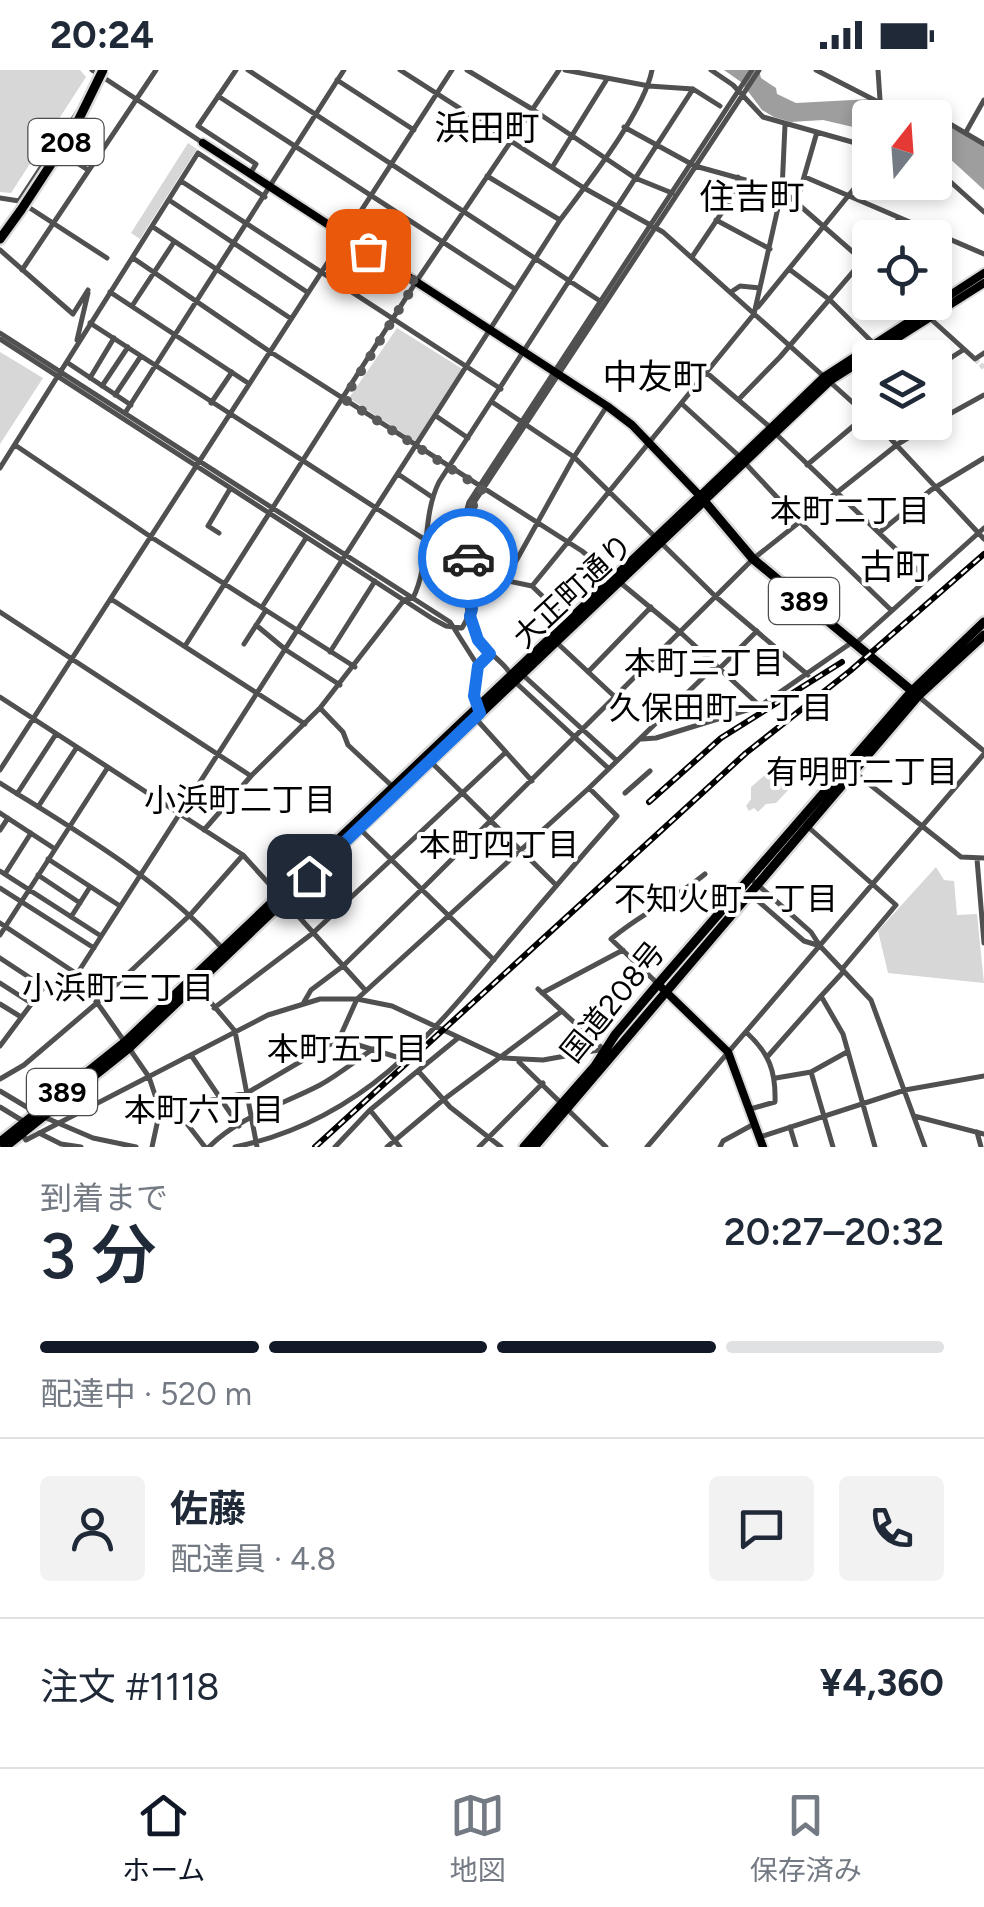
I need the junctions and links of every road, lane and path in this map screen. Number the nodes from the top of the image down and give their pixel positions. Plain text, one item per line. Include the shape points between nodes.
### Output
1 (92, 70) edge
2 (156, 70) edge
3 (236, 70) edge
4 (248, 70) edge
5 (344, 70) edge
6 (400, 70) edge
7 (452, 70) edge
8 (466, 70) edge
9 (562, 70) edge
10 (652, 70) edge
11 (710, 70) edge
12 (816, 70) edge
13 (878, 70) edge
14 (755, 72) edge
15 (102, 73) edge
16 (337, 80) junction
17 (607, 80) junction
18 (649, 86) junction
19 (693, 89) junction
20 (741, 91) junction
21 (439, 95) junction
22 (218, 96) junction
23 (137, 98) junction
24 (880, 100) joint
25 (984, 100) edge
26 (720, 106) dead end
27 (532, 108) junction
28 (317, 116) junction
29 (952, 124) edge
30 (785, 125) junction
31 (624, 127) junction
32 (415, 131) junction
33 (818, 132) junction
34 (966, 132) junction
35 (572, 135) junction
36 (511, 141) junction
37 (203, 142) joint
38 (852, 142) edge
39 (657, 144) junction
40 (984, 144) edge
41 (54, 147) junction
42 (296, 148) junction
43 (604, 157) junction
44 (389, 164) junction
45 (693, 165) junction
46 (553, 166) junction
47 (88, 170) junction
48 (250, 174) junction
49 (487, 176) junction
50 (738, 177) junction
51 (805, 177) junction
52 (635, 178) junction
53 (181, 180) junction
54 (952, 183) edge
55 (270, 188) junction
56 (584, 188) junction
57 (782, 190) junction
58 (852, 190) edge
59 (673, 194) junction
60 (370, 195) junction
61 (264, 197) junction
62 (846, 197) junction
63 (0, 198) edge
64 (169, 200) junction
65 (796, 200) junction
66 (618, 204) junction
67 (20, 206) junction
68 (464, 212) junction
69 (984, 212) edge
70 (899, 219) joint
71 (560, 220) junction
72 (716, 220) junction
73 (52, 223) junction
74 (247, 224) junction
75 (824, 224) junction
76 (653, 226) junction
77 (153, 227) junction
78 (344, 235) junction
79 (0, 239) edge
80 (175, 241) junction
81 (442, 242) junction
82 (234, 243) junction
83 (770, 249) junction
84 (0, 250) edge
85 (852, 251) edge
86 (984, 254) edge
87 (692, 256) junction
88 (106, 258) dead end
89 (132, 258) junction
90 (536, 258) junction
91 (218, 269) junction
92 (22, 270) junction
93 (789, 270) junction
94 (154, 272) junction
95 (320, 272) junction
96 (852, 272) edge
97 (984, 273) edge
98 (569, 280) junction
99 (416, 282) junction
100 (984, 283) edge
101 (760, 288) junction
102 (515, 290) junction
103 (110, 292) junction
104 (307, 292) junction
105 (731, 292) junction
106 (952, 296) edge
107 (830, 300) junction
108 (197, 301) junction
109 (952, 301) edge
110 (600, 302) junction
111 (132, 306) junction
112 (755, 312) junction
113 (290, 318) junction
114 (395, 320) junction
115 (917, 320) edge
116 (918, 320) edge
117 (931, 320) edge
118 (90, 324) junction
119 (490, 329) junction
120 (175, 334) junction
121 (0, 336) edge
122 (114, 338) junction
123 (870, 340) edge
124 (881, 340) edge
125 (790, 345) junction
126 (76, 347) junction
127 (128, 347) junction
128 (963, 350) junction
129 (269, 351) junction
130 (524, 352) junction
131 (984, 353) edge
132 (141, 356) junction
133 (952, 357) edge
134 (852, 360) edge
135 (68, 363) junction
136 (156, 365) junction
137 (468, 367) junction
138 (232, 372) junction
139 (556, 372) junction
140 (707, 373) junction
141 (58, 374) junction
142 (90, 378) junction
143 (827, 379) junction
144 (248, 382) junction
145 (100, 384) junction
146 (500, 389) junction
147 (91, 395) junction
148 (115, 395) junction
149 (984, 395) edge
150 (740, 398) junction
151 (344, 399) junction
152 (852, 401) edge
153 (492, 402) junction
154 (211, 403) junction
155 (682, 404) junction
156 (131, 405) junction
157 (607, 406) junction
158 (952, 413) edge
159 (228, 414) junction
160 (124, 416) junction
161 (436, 416) junction
162 (523, 423) junction
163 (774, 431) junction
164 (852, 431) edge
165 (468, 438) junction
166 (894, 440) edge
167 (905, 440) edge
168 (650, 443) junction
169 (898, 444) junction
170 (15, 445) junction
171 (417, 446) junction
172 (574, 458) junction
173 (984, 458) edge
174 (742, 460) junction
175 (303, 461) junction
176 (196, 464) junction
177 (807, 465) junction
178 (449, 467) junction
179 (0, 468) edge
180 (398, 474) junction
181 (934, 487) junction
182 (481, 488) junction
183 (230, 489) junction
184 (838, 492) junction
185 (610, 493) junction
186 (432, 497) junction
187 (702, 499) junction
188 (377, 508) junction
189 (272, 512) junction
190 (800, 522) junction
191 (537, 523) junction
192 (981, 530) edge
193 (218, 532) dead end
194 (880, 532) junction
195 (151, 537) junction
196 (307, 538) junction
197 (659, 539) junction
198 (984, 539) edge
199 (428, 542) junction
200 (568, 542) junction
201 (345, 559) junction
202 (753, 559) junction
203 (467, 562) junction
204 (469, 573) junction
205 (926, 578) junction
206 (617, 579) junction
207 (506, 580) junction
208 (375, 581) junction
209 (225, 583) junction
210 (532, 586) junction
211 (715, 596) junction
212 (413, 598) junction
213 (111, 599) junction
214 (404, 600) junction
215 (651, 607) junction
216 (264, 608) junction
217 (892, 610) junction
218 (0, 612) edge
219 (470, 616) junction
220 (568, 621) junction
221 (984, 622) edge
222 (256, 625) junction
223 (456, 628) junction
224 (299, 630) junction
225 (757, 631) junction
226 (680, 632) junction
227 (984, 635) edge
228 (553, 640) junction
229 (854, 643) junction
230 (244, 644) dead end
231 (185, 646) junction
232 (286, 650) junction
233 (330, 652) junction
234 (490, 654) junction
235 (72, 660) junction
236 (478, 666) junction
237 (355, 667) junction
238 (718, 667) junction
239 (588, 672) junction
240 (808, 674) junction
241 (516, 676) junction
242 (340, 685) junction
243 (257, 692) junction
244 (915, 694) junction
245 (0, 697) edge
246 (614, 697) junction
247 (760, 706) junction
248 (320, 708) junction
249 (477, 713) junction
250 (34, 719) junction
251 (305, 724) junction
252 (582, 730) junction
253 (56, 734) junction
254 (574, 738) junction
255 (639, 739) junction
256 (77, 747) junction
257 (506, 752) junction
258 (984, 753) edge
259 (218, 754) junction
260 (616, 760) junction
261 (430, 761) junction
262 (108, 767) junction
263 (608, 768) junction
264 (0, 770) edge
265 (650, 771) dead end
266 (854, 772) junction
267 (251, 776) junction
268 (532, 781) junction
269 (0, 783) edge
270 (589, 788) junction
271 (395, 789) junction
272 (463, 792) junction
273 (625, 793) dead end
274 (17, 794) junction
275 (38, 807) junction
276 (0, 813) edge
277 (180, 814) junction
278 (8, 818) junction
279 (492, 821) junction
280 (807, 826) junction
281 (70, 827) junction
282 (921, 828) junction
283 (359, 829) junction
284 (0, 830) edge
285 (204, 830) junction
286 (32, 833) junction
287 (55, 848) junction
288 (520, 851) junction
289 (243, 856) junction
290 (980, 858) edge
291 (48, 859) junction
292 (391, 860) junction
293 (2, 872) edge
294 (141, 872) junction
295 (705, 874) dead end
296 (38, 875) junction
297 (90, 886) junction
298 (556, 886) junction
299 (750, 886) junction
300 (872, 886) junction
301 (0, 888) edge
302 (28, 890) junction
303 (421, 890) junction
304 (282, 898) junction
305 (21, 901) junction
306 (80, 903) junction
307 (120, 906) junction
308 (191, 914) junction
309 (450, 916) junction
310 (71, 917) junction
311 (983, 922) edge
312 (3, 925) edge
313 (313, 933) junction
314 (0, 935) edge
315 (101, 936) junction
316 (984, 943) edge
317 (820, 946) junction
318 (94, 948) junction
319 (222, 948) junction
320 (623, 950) junction
321 (0, 958) edge
322 (494, 960) junction
323 (343, 966) junction
324 (843, 970) junction
325 (76, 974) junction
326 (0, 983) edge
327 (196, 984) junction
328 (44, 987) junction
329 (662, 987) junction
330 (366, 992) junction
331 (820, 996) junction
332 (358, 999) junction
333 (98, 1002) junction
334 (304, 1002) junction
335 (373, 1002) junction
336 (32, 1003) junction
337 (0, 1004) edge
338 (214, 1008) junction
339 (562, 1010) junction
340 (20, 1018) junction
341 (0, 1026) edge
342 (438, 1026) junction
343 (235, 1031) junction
344 (9, 1032) junction
345 (746, 1032) junction
346 (458, 1038) junction
347 (339, 1039) junction
348 (127, 1045) junction
349 (0, 1046) edge
350 (373, 1050) junction
351 (728, 1052) junction
352 (848, 1052) junction
353 (608, 1053) junction
354 (191, 1055) junction
355 (768, 1056) junction
356 (504, 1058) junction
357 (403, 1059) junction
358 (517, 1060) junction
359 (419, 1072) junction
360 (811, 1072) junction
361 (984, 1076) edge
362 (149, 1077) junction
363 (776, 1078) junction
364 (0, 1079) edge
365 (543, 1083) junction
366 (0, 1090) edge
367 (905, 1090) junction
368 (247, 1093) junction
369 (221, 1098) junction
370 (443, 1100) junction
371 (565, 1105) junction
372 (861, 1105) junction
373 (0, 1107) edge
374 (174, 1108) junction
375 (749, 1109) junction
376 (160, 1110) junction
377 (370, 1110) junction
378 (40, 1115) junction
379 (914, 1116) junction
380 (823, 1117) junction
381 (252, 1118) junction
382 (24, 1122) junction
383 (754, 1123) junction
384 (58, 1124) junction
385 (239, 1126) junction
386 (790, 1127) junction
387 (980, 1133) edge
388 (38, 1134) junction
389 (489, 1136) junction
390 (24, 1140) edge
391 (761, 1142) edge
392 (2, 1144) edge
393 (397, 1144) edge
394 (256, 1145) edge
395 (82, 1147) edge
396 (136, 1147) edge
397 (152, 1147) edge
398 (207, 1147) edge
399 (235, 1147) edge
400 (335, 1147) edge
401 (387, 1147) edge
402 (479, 1147) edge
403 (501, 1147) edge
404 (524, 1147) edge
405 (534, 1147) edge
406 (606, 1147) edge
407 (646, 1147) edge
408 (720, 1147) edge
409 (795, 1147) edge
410 (833, 1147) edge
411 (875, 1147) edge
412 (925, 1147) edge
413 (980, 1147) edge

1 - 15 street
2 - 23 street
3 - 22 street
4 - 28 street
5 - 16 street
6 - 21 street
7 - 21 street
8 - 27 street
9 - 17 street
9 - 27 street
10 - 18 street
11 - 20 street
12 - 24 street
13 - 24 street
14 - 20 street
15 - 23 street
15 - 41 street
15 - 67 highway, 208, bridge via 74,130
16 - 28 street
16 - 32 street
17 - 18 street
17 - 35 street
18 - 19 street
18 - 31 street
19 - 26 street
19 - 39 street
20 - 30 street via 756,113
20 - 45 street
21 - 32 street
21 - 36 street
22 - 42 street
22 - 48 street via 198,126 256,164
23 - 37 street
23 - 47 street
25 - 34 street
27 - 35 street
27 - 36 street
28 - 42 street
28 - 44 street
29 - 34 street
30 - 33 street
30 - 57 street
31 - 39 street
31 - 43 street
32 - 44 street
33 - 38 street
33 - 51 street
34 - 40 street
35 - 43 street
35 - 46 street
36 - 46 street
36 - 49 street
37 - 48 main road
39 - 45 street
39 - 52 street
41 - 47 street
41 - 67 street
42 - 55 street
42 - 60 street
43 - 52 street
43 - 56 street
44 - 60 street
44 - 68 street
45 - 50 street
45 - 59 street
46 - 56 street
47 - 73 street
48 - 55 main road
49 - 68 street
49 - 71 street
50 - 57 street
50 - 72 street via 737,190
51 - 62 street
51 - 65 street
52 - 59 street
52 - 66 street
53 - 61 street via 198,154
53 - 64 street
53 - 74 street
54 - 69 street
55 - 61 street
55 - 78 main road
56 - 66 street
56 - 71 street
57 - 65 street
57 - 83 street
58 - 62 street
59 - 76 street
60 - 78 street
60 - 81 street
61 - 74 street
62 - 70 street
62 - 75 street
63 - 67 street
64 - 77 street
64 - 82 street
65 - 75 street
66 - 76 street
66 - 98 street
67 - 73 street
67 - 79 highway, 208
68 - 81 street
68 - 90 street
70 - 86 street
71 - 90 street
72 - 83 street
72 - 87 street
73 - 88 street
73 - 92 street
74 - 82 street
74 - 95 street
75 - 85 street
75 - 93 street
76 - 87 street
76 - 110 street
76 - 139 street
77 - 80 street
77 - 89 street
78 - 95 street
78 - 99 main road
80 - 91 street
80 - 94 street
81 - 99 street
81 - 102 street
82 - 91 street
82 - 104 street
83 - 101 street
84 - 92 street
87 - 105 street
89 - 94 street
89 - 103 street
90 - 98 street
90 - 102 street
91 - 108 street
91 - 113 street
92 - 126 street via 72,314 88,290
93 - 107 street
93 - 112 street
94 - 108 street
94 - 111 street
95 - 104 street
95 - 114 street
96 - 107 street
97 - 106 main road
98 - 110 street
98 - 130 street
99 - 114 street
99 - 119 main road
100 - 109 main road
101 - 105 street
101 - 112 street
102 - 119 street
103 - 111 street
103 - 118 street
104 - 113 street
105 - 112 street
107 - 123 street
107 - 125 street
108 - 120 street
108 - 129 street
110 - 139 street
111 - 120 street
112 - 125 street
112 - 140 street
113 - 129 street
114 - 137 street
114 - 151 street
115 - 124 main road
116 - 143 main road
117 - 128 street
118 - 122 street
118 - 126 street
119 - 130 main road
119 - 137 street
120 - 136 street
120 - 138 street
121 - 141 street
122 - 127 street
122 - 142 street
125 - 143 street
125 - 150 street
126 - 135 street
127 - 132 street
127 - 145 street
128 - 131 street via 976,360
128 - 133 street
129 - 144 street
129 - 151 street
130 - 139 main road
130 - 146 street
132 - 136 street
132 - 148 street
134 - 143 main road
135 - 141 street
135 - 142 street
136 - 154 street
136 - 156 street
137 - 146 street
137 - 161 street
138 - 144 street
138 - 154 street
139 - 157 main road
139 - 162 street
140 - 150 street
140 - 155 street
141 - 147 street
141 - 170 street
142 - 145 street
143 - 152 street
143 - 163 main road
144 - 159 street
145 - 147 street
145 - 148 street
146 - 153 street
147 - 160 street
148 - 156 street
149 - 158 street
150 - 163 street
151 - 171 street
151 - 175 street
153 - 162 street
153 - 165 street
154 - 159 street
155 - 168 street
155 - 174 street
156 - 160 street
157 - 168 main road
157 - 172 street
159 - 175 street
159 - 176 street
160 - 176 street
161 - 165 street
161 - 171 street
162 - 172 street
162 - 182 street
163 - 174 main road
163 - 177 street
164 - 177 street
165 - 178 street
166 - 169 street
167 - 169 street
168 - 185 street
168 - 187 main road
169 - 181 street
169 - 184 street
170 - 179 street
170 - 195 street
171 - 178 street
171 - 180 street
172 - 185 street
172 - 191 street
173 - 181 street
174 - 187 main road
174 - 190 street
175 - 188 street
175 - 189 street
176 - 183 street
176 - 189 street
176 - 195 street
177 - 184 street
178 - 182 street
178 - 186 street
180 - 186 street
180 - 188 street
181 - 192 street
181 - 194 street
182 - 191 street
182 - 203 street via 469,513
183 - 189 street
183 - 193 street via 208,526
184 - 190 street
184 - 194 street
185 - 197 street
185 - 200 street
186 - 199 street
187 - 197 highway, 大正町通り / 389
187 - 202 highway, 389
188 - 199 street
188 - 201 street
189 - 196 street
189 - 201 street
189 - 209 street
190 - 202 street
190 - 217 street
191 - 200 street
191 - 207 street
192 - 198 street
192 - 205 street
194 - 205 street
195 - 209 street
195 - 213 street
196 - 201 street
196 - 216 street
197 - 206 highway, 大正町通り / 389
197 - 211 street
199 - 203 street
199 - 212 street
200 - 206 street
200 - 210 street
201 - 208 street
201 - 212 street
201 - 224 street
202 - 211 street
202 - 229 highway, 389
203 - 204 street
203 - 219 street
204 - 207 street
204 - 219 street
205 - 217 street
206 - 215 street
206 - 220 highway, 大正町通り / 389
206 - 228 highway, 大正町通り / 389
207 - 210 street
208 - 214 street
208 - 233 street
209 - 216 street
209 - 231 street
210 - 220 street
211 - 225 street
211 - 226 street
212 - 214 street
212 - 223 street
213 - 231 street
213 - 235 street
214 - 223 street
214 - 237 street
215 - 226 street
215 - 239 street
216 - 222 street
216 - 224 street
217 - 229 street
218 - 235 street
219 - 223 street
219 - 234 street
220 - 228 highway, 大正町通り / 389
221 - 244 highway, 国道208号
222 - 230 street
222 - 232 street
223 - 236 street
224 - 232 street
224 - 233 street
225 - 238 street
225 - 240 street
226 - 238 street
226 - 246 street
227 - 244 highway, 国道208号
228 - 239 street
228 - 241 highway, 大正町通り / 389
229 - 240 street
229 - 244 highway, 389
231 - 243 street
232 - 242 street
232 - 243 street
233 - 237 street
234 - 236 street
234 - 241 street
235 - 250 street
235 - 259 street
236 - 249 street
237 - 242 street
238 - 247 street
238 - 255 street
239 - 246 street
240 - 247 street
241 - 249 highway, 大正町通り / 389
241 - 252 street
241 - 254 street
242 - 248 street
243 - 251 street
243 - 259 street
244 - 258 street
244 - 266 highway, 国道208号
244 - 299 highway, 国道208号
245 - 250 street
246 - 252 street
247 - 255 street
248 - 251 street
248 - 271 street via 348,746
249 - 257 street
249 - 261 highway, 大正町通り / 389
249 - 271 highway, 大正町通り / 389
250 - 253 street
250 - 264 street
251 - 267 street
252 - 254 street
252 - 260 street
253 - 256 street
253 - 274 street
254 - 263 street
254 - 268 street
255 - 260 street
256 - 262 street
256 - 275 street
257 - 268 street
257 - 272 street
258 - 282 street
259 - 267 street
259 - 277 street
260 - 263 street
261 - 271 highway, 大正町通り / 389
261 - 272 street
262 - 277 street
262 - 281 street
263 - 270 street
265 - 273 street
266 - 280 highway, 国道208号
266 - 282 street
267 - 285 street
268 - 279 street
269 - 274 street
270 - 288 street
270 - 298 street via 616,816
271 - 283 highway, 大正町通り / 389
271 - 304 highway, 大正町通り / 389
272 - 279 street
272 - 292 street
274 - 275 street
275 - 281 street
276 - 278 street
277 - 285 street
277 - 294 street
278 - 284 street
278 - 286 street
279 - 288 street
279 - 303 street
280 - 299 highway, 国道208号
280 - 300 street
281 - 287 street
281 - 294 street
282 - 290 street via 961,856
282 - 300 street
283 - 292 street
283 - 304 highway, 大正町通り / 389
285 - 289 street
286 - 287 street
286 - 293 street
287 - 291 street
288 - 298 street
288 - 309 street
289 - 304 street
289 - 308 street
290 - 311 street
291 - 296 street
291 - 297 street
292 - 303 street
292 - 313 street
293 - 302 street
294 - 307 street
294 - 308 street
295 - 320 street via 611,939
296 - 302 street
296 - 306 street
297 - 306 street
297 - 307 street
298 - 322 street
299 - 317 street
299 - 317 street via 804,942
299 - 329 highway, 国道208号
300 - 317 street
300 - 324 street via 896,905
301 - 305 street
302 - 305 street
302 - 310 street
303 - 309 street
303 - 323 street
304 - 313 street
304 - 319 highway, 大正町通り / 389
304 - 327 highway, 大正町通り / 389
305 - 312 street
305 - 318 street
306 - 310 street
307 - 315 street
308 - 319 street
308 - 333 street
309 - 322 street
309 - 330 street
310 - 315 street
311 - 316 street
312 - 314 street
312 - 325 street
313 - 323 street
313 - 338 street
315 - 318 street
317 - 324 street
317 - 345 street
318 - 325 street
319 - 348 highway, 大正町通り / 389
320 - 329 street
320 - 339 street via 540,991
321 - 328 street
322 - 342 street
323 - 330 street
323 - 334 street
324 - 331 street
324 - 367 street via 876,1009
325 - 328 street
325 - 333 street
326 - 336 street
327 - 338 street
327 - 348 highway, 大正町通り / 389
328 - 336 street
329 - 351 main road
329 - 353 highway, 国道208号
330 - 332 street
330 - 335 street
331 - 352 street
331 - 355 street
332 - 334 street
332 - 335 street
332 - 347 street
333 - 348 street
333 - 364 street
334 - 343 street
335 - 342 street
336 - 340 street
337 - 340 street
338 - 343 street
339 - 353 street
339 - 356 street
340 - 344 street
341 - 344 street
342 - 346 street
342 - 357 street
343 - 354 street
343 - 368 street
344 - 349 street
345 - 351 street
345 - 355 street
346 - 356 street
346 - 359 street
347 - 350 street
347 - 368 street
348 - 362 street
348 - 378 highway, 389
350 - 357 street
350 - 381 street
351 - 375 main road
351 - 407 street
352 - 360 street
352 - 372 street
353 - 358 street
353 - 371 highway, 国道208号
354 - 362 street
354 - 369 street
355 - 363 street
356 - 358 street
356 - 370 street
357 - 394 street via 335,1112
358 - 365 street
359 - 370 street
359 - 377 street
360 - 363 street
360 - 380 street
361 - 367 street
362 - 376 street
362 - 384 street
363 - 375 street via 776,1102
365 - 371 street
365 - 389 street
366 - 378 street
367 - 372 street
367 - 379 street
368 - 369 street
368 - 381 street
369 - 374 street
369 - 385 street
370 - 389 street
370 - 393 street
371 - 404 highway, 国道208号
371 - 405 highway, 国道208号
371 - 406 street
372 - 380 street
372 - 411 street
373 - 382 street
374 - 376 street
374 - 398 street
375 - 383 main road
376 - 397 street
377 - 393 street
377 - 400 street
378 - 382 highway, 389
378 - 384 street
378 - 390 highway, 389
379 - 387 street
379 - 412 street
380 - 386 street
380 - 410 street
381 - 385 street
381 - 394 street
382 - 392 highway, 389
383 - 391 main road
383 - 408 street
384 - 388 street
384 - 396 street
385 - 398 street
386 - 391 street
386 - 409 street
387 - 413 street
388 - 390 street
388 - 395 street
389 - 402 street
389 - 403 street
390 - 392 highway, 389
393 - 401 street
394 - 399 street

